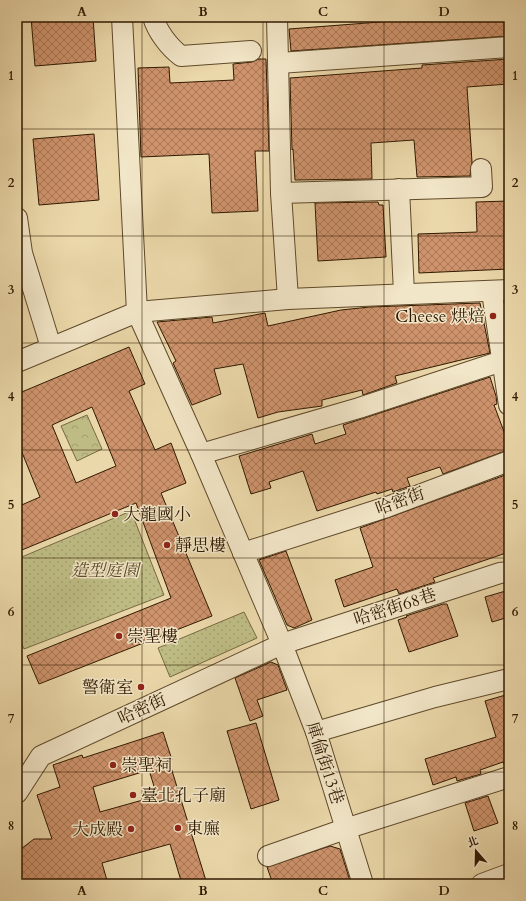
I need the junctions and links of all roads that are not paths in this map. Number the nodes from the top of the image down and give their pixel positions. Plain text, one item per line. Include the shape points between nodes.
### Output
1 (122, 17) edge
2 (153, 17) edge
3 (277, 17) edge
4 (509, 47) edge
5 (251, 51) dead end
6 (279, 63) junction
7 (481, 169) dead end
8 (399, 190) junction
9 (281, 193) junction
10 (17, 218) edge
11 (19, 254) edge
12 (501, 291) edge
13 (404, 293) junction
14 (288, 299) junction
15 (137, 312) junction
16 (51, 347) junction
17 (502, 361) junction
18 (17, 362) edge
19 (509, 405) edge
20 (201, 454) junction
21 (509, 461) edge
22 (243, 553) junction
23 (509, 572) edge
24 (282, 644) junction
25 (509, 679) edge
26 (316, 732) junction
27 (509, 777) edge
28 (17, 793) edge
29 (345, 829) junction
30 (268, 856) dead end
31 (509, 874) edge
32 (363, 884) edge
33 (482, 884) edge

1 - 15 street
2 - 5 street via 154,23 174,51 181,56
3 - 6 street
4 - 6 street
6 - 9 street
7 - 8 street via 482,187
8 - 9 street
8 - 13 street
9 - 14 street
10 - 11 street
11 - 16 street
12 - 13 street
12 - 17 street
13 - 14 street
14 - 15 street
15 - 16 street
15 - 20 street, 庫倫街13巷
16 - 18 street
17 - 19 street
17 - 20 street via 359,408
20 - 22 street, 庫倫街13巷
21 - 22 street, 哈密街 via 387,507
22 - 24 street, 庫倫街13巷
23 - 24 street, 哈密街68巷
24 - 26 street, 庫倫街13巷
24 - 28 street, 哈密街 via 41,756
25 - 26 street via 435,697
26 - 29 street, 庫倫街13巷
27 - 29 street
29 - 30 street
29 - 32 street, 庫倫街13巷
31 - 33 street

